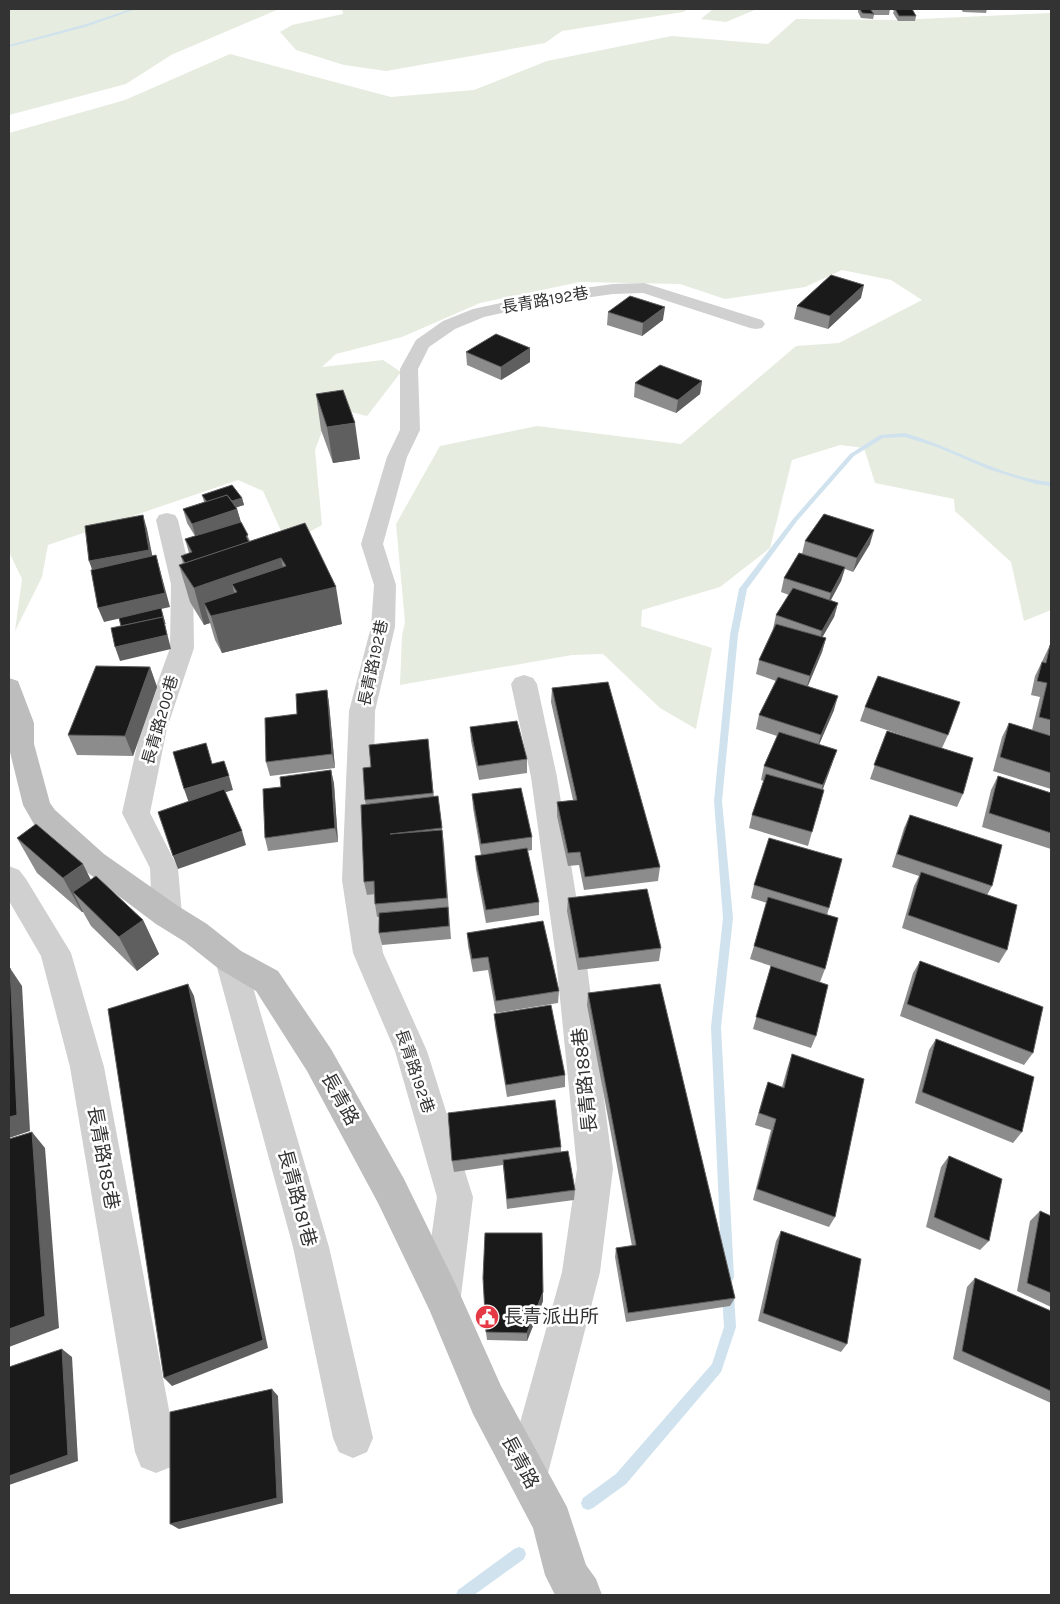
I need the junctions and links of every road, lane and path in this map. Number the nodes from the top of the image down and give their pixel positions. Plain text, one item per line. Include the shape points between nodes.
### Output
1 (756, 324) dead end
2 (167, 520) dead end
3 (524, 684) dead end
4 (9, 687) edge
5 (15, 730) edge
6 (9, 878) edge
7 (167, 915) junction
8 (230, 960) junction
9 (442, 1296) junction
10 (353, 1438) dead end
11 (156, 1452) dead end
12 (527, 1473) junction
13 (580, 1595) edge

1 - 9 street, 長青路192巷 via 644,288 542,298 479,313 449,325 422,344 410,369 410,430 397,457 372,544 385,585 383,627 362,711 357,880 368,953 411,1051 456,1197
2 - 7 street, 長青路200巷 via 182,584 182,648 154,728 136,813 164,868
3 - 12 street, 長青路188巷 via 544,777 568,939 595,1169 582,1272
4 - 5 street, 長青路
5 - 7 street, 長青路 via 37,805 45,818 94,862
6 - 11 street, 長青路185巷 via 56,953 86,1066
7 - 8 street, 長青路
8 - 9 street, 長青路 via 267,981 319,1060 391,1191
8 - 10 street, 長青路181巷 via 311,1247
9 - 12 street, 長青路 via 486,1400
12 - 13 street, 長青路 via 552,1522 567,1575

